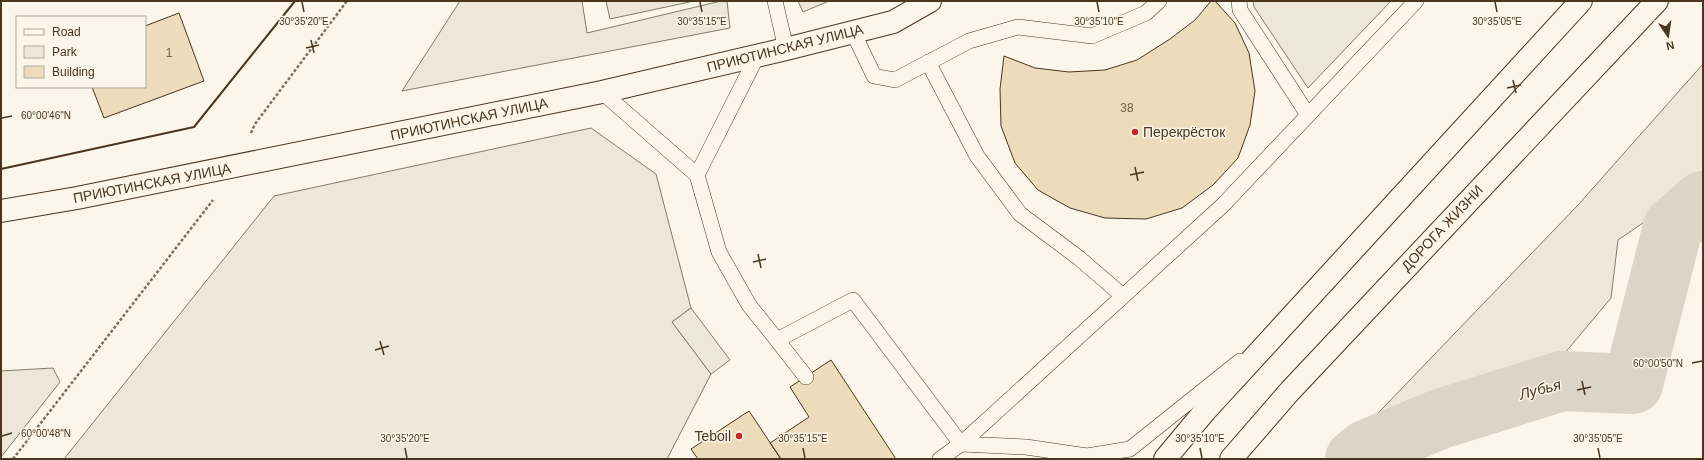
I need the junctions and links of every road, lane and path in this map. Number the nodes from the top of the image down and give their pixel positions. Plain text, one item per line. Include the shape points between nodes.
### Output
1 (347, 1) edge
2 (775, 1) edge
3 (930, 1) edge
4 (1159, 1) edge
5 (1239, 1) edge
6 (1416, 1) edge
7 (1582, 1) edge
8 (1657, 1) edge
9 (853, 32) junction
10 (786, 49) junction
11 (756, 56) junction
12 (928, 62) junction
13 (602, 92) junction
14 (1308, 114) junction
15 (248, 139) dead end
16 (697, 175) junction
17 (214, 198) dead end
18 (1, 211) edge
19 (1123, 296) junction
20 (1278, 331) junction
21 (777, 340) junction
22 (806, 377) dead end
23 (961, 444) junction
24 (13, 459) edge
25 (940, 459) edge
26 (1165, 459) edge
27 (1231, 459) edge

1 - 15 path via 255,124
2 - 10 lane
3 - 9 main road, ПРИЮТИНСКАЯ УЛИЦА via 893,22
4 - 12 lane via 1146,13 1092,36 1018,27 968,41
5 - 14 lane via 1240,10
6 - 14 lane
7 - 20 main road
8 - 27 main road, ДОРОГА ЖИЗНИ via 1290,391
9 - 10 main road, ПРИЮТИНСКАЯ УЛИЦА
9 - 12 lane via 874,76 895,80
10 - 11 main road, ПРИЮТИНСКАЯ УЛИЦА
11 - 13 main road, ПРИЮТИНСКАЯ УЛИЦА
11 - 16 lane
12 - 19 lane via 977,156 1020,214 1079,258
13 - 16 lane
13 - 18 main road, ПРИЮТИНСКАЯ УЛИЦА via 100,194
14 - 19 lane via 1223,205
16 - 21 lane via 719,252 749,305
17 - 24 path
19 - 23 lane
20 - 23 lane via 1130,449 1087,456 1026,446
20 - 26 main road
21 - 22 lane
21 - 23 lane via 853,300
23 - 25 lane

